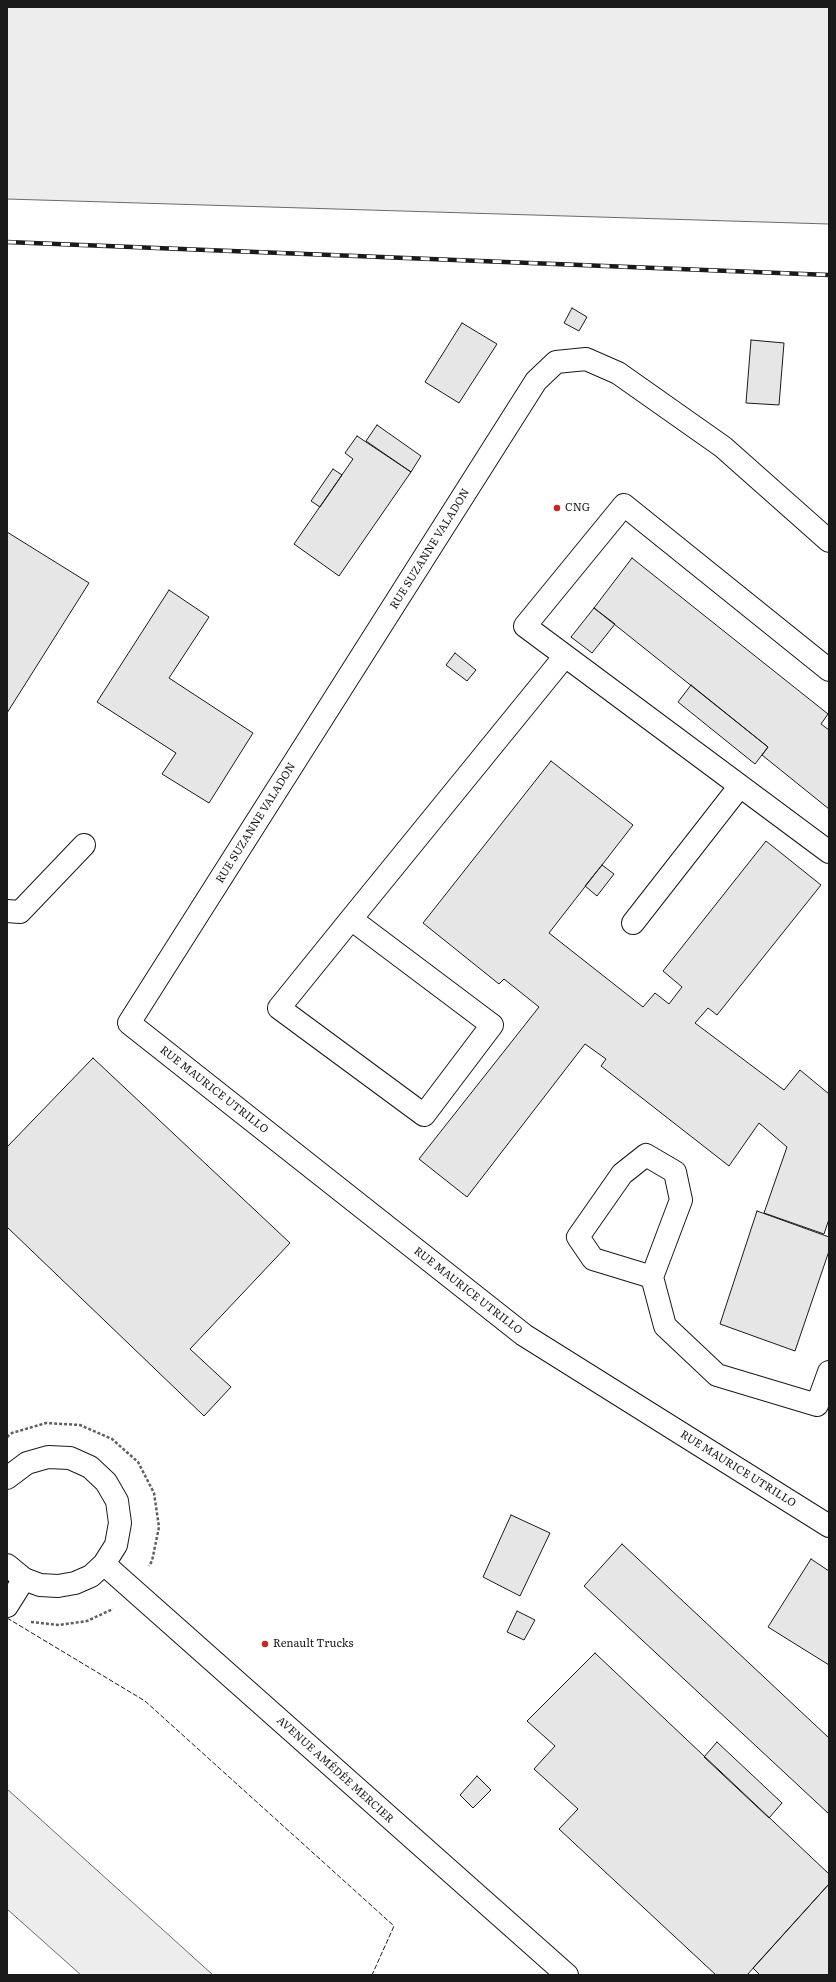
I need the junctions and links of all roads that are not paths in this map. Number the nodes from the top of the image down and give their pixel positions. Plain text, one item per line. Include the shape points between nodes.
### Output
1 (829, 541) edge
2 (565, 656) junction
3 (829, 670) edge
4 (740, 786) junction
5 (84, 845) dead end
6 (829, 852) edge
7 (7, 911) edge
8 (351, 919) junction
9 (633, 923) dead end
10 (129, 1023) joint
11 (652, 1277) junction
12 (829, 1372) edge
13 (8, 1476) edge
14 (829, 1526) edge
15 (104, 1564) junction
16 (7, 1565) edge
17 (24, 1579) junction
18 (7, 1606) edge
19 (567, 1975) edge

1 - 10 street, RUE SUZANNE VALADON via 723,447 618,373 586,359 556,362 536,381
2 - 3 street via 524,626 624,505
2 - 4 street
2 - 8 street
4 - 6 street
4 - 9 street
5 - 7 street via 20,912
8 - 8 street via 279,1008 424,1115 492,1025
10 - 14 street, RUE MAURICE UTRILLO via 524,1335
11 - 11 street via 681,1200 675,1172 646,1155 622,1174 578,1237 593,1259
11 - 12 street via 664,1326 717,1375 816,1405
13 - 15 street via 27,1463 48,1457 70,1458 90,1467 106,1482 117,1501 120,1523 116,1545
15 - 17 street via 91,1576 75,1583 58,1586 40,1585
15 - 19 street, AVENUE AMÉDÉE MERCIER
16 - 17 street
17 - 18 street

